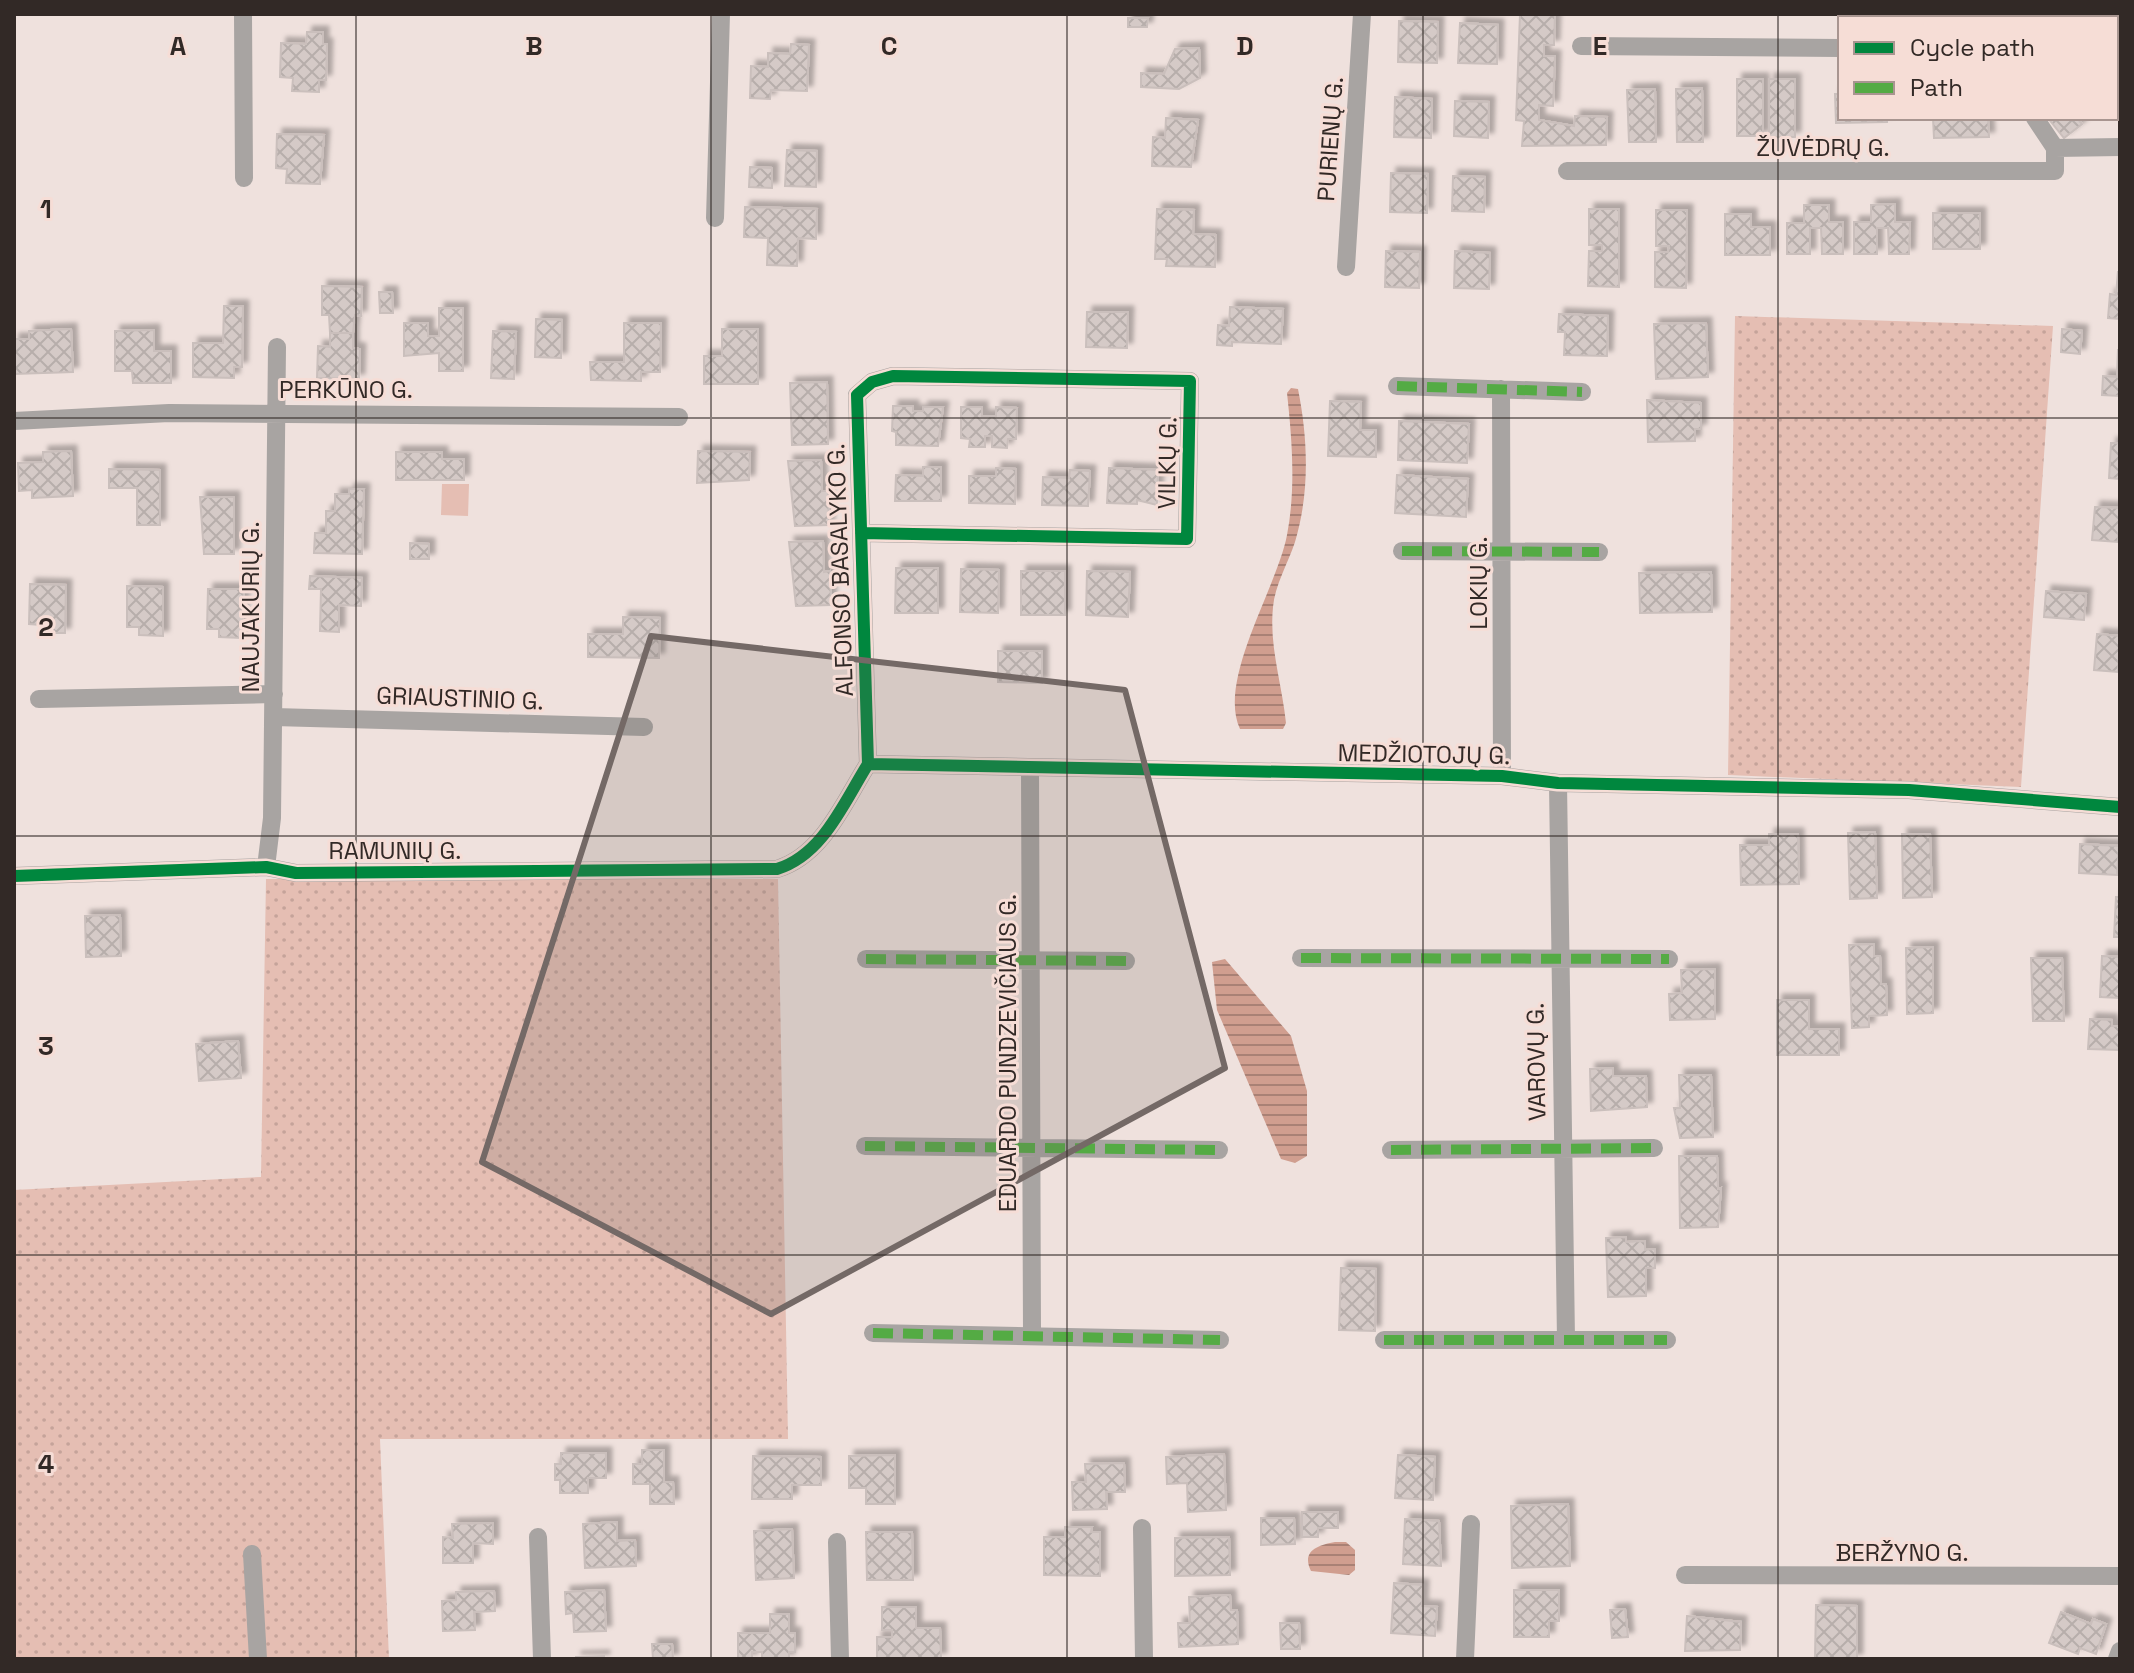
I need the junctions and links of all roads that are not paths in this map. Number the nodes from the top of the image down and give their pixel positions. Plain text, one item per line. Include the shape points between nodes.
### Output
1 (243, 14) edge
2 (721, 14) edge
3 (1362, 14) edge
4 (1581, 46) dead end
5 (1838, 48) edge
6 (2036, 120) edge
7 (2120, 147) edge
8 (2055, 148) junction
9 (1567, 171) dead end
10 (244, 178) dead end
11 (715, 218) dead end
12 (1346, 267) dead end
13 (277, 347) dead end
14 (872, 382) joint
15 (1397, 386) dead end
16 (1501, 389) junction
17 (1582, 392) dead end
18 (275, 413) junction
19 (679, 417) dead end
20 (14, 421) edge
21 (861, 533) junction
22 (1402, 551) dead end
23 (1502, 552) junction
24 (1599, 552) dead end
25 (274, 694) junction
26 (39, 699) dead end
27 (274, 717) junction
28 (644, 727) dead end
29 (868, 764) junction
30 (1030, 769) junction
31 (1502, 776) junction
32 (1558, 783) junction
33 (2120, 807) edge
34 (266, 867) junction
35 (14, 876) edge
36 (1301, 958) dead end
37 (866, 959) dead end
38 (1559, 959) junction
39 (1669, 959) dead end
40 (1031, 960) junction
41 (1126, 961) dead end
42 (865, 1146) dead end
43 (1031, 1148) junction
44 (1654, 1148) dead end
45 (1561, 1149) junction
46 (1219, 1150) dead end
47 (1391, 1150) dead end
48 (873, 1333) dead end
49 (1032, 1336) junction
50 (1220, 1340) dead end
51 (1384, 1340) dead end
52 (1566, 1340) junction
53 (1667, 1340) dead end
54 (1471, 1524) dead end
55 (1142, 1528) dead end
56 (538, 1537) dead end
57 (837, 1542) dead end
58 (252, 1554) dead end
59 (1685, 1575) dead end
60 (2120, 1576) edge
61 (2120, 1651) edge
62 (258, 1659) edge
63 (542, 1659) edge
64 (840, 1659) edge
65 (1144, 1659) edge
66 (1465, 1659) edge
67 (2117, 1659) edge

1 - 10 street
2 - 11 street
3 - 12 street, PURIENŲ G.
4 - 5 street
6 - 8 street
7 - 8 street
8 - 9 street, ŽUVĖDRŲ G. via 2055,171
13 - 18 street, NAUJAKURIŲ G.
14 - 21 street, ALFONSO BASALYKO G. via 857,395
14 - 21 street, VILKŲ G. via 893,376 1190,381 1187,539
15 - 16 street
16 - 17 street
16 - 23 street, LOKIŲ G.
18 - 19 street, PERKŪNO G.
18 - 20 street, PERKŪNO G.
18 - 25 street, NAUJAKURIŲ G.
21 - 29 street, ALFONSO BASALYKO G.
22 - 23 street
23 - 24 street
23 - 31 street, LOKIŲ G.
25 - 26 street
25 - 27 street, NAUJAKURIŲ G.
27 - 28 street, GRIAUSTINIO G.
27 - 34 street, NAUJAKURIŲ G.
29 - 30 street, MEDŽIOTOJŲ G.
29 - 34 street, RAMUNIŲ G. via 814,848 796,863 777,869 296,873
30 - 31 street, MEDŽIOTOJŲ G.
30 - 40 street, EDUARDO PUNDZEVIČIAUS G.
31 - 32 street, MEDŽIOTOJŲ G.
32 - 33 street, MEDŽIOTOJŲ G. via 1909,790
32 - 38 street, VAROVŲ G.
34 - 35 street, RAMUNIŲ G.
36 - 38 street
37 - 40 street
38 - 39 street
38 - 45 street, VAROVŲ G.
40 - 41 street
40 - 43 street, EDUARDO PUNDZEVIČIAUS G.
42 - 43 street
43 - 46 street
43 - 49 street, EDUARDO PUNDZEVIČIAUS G.
44 - 45 street
45 - 47 street
45 - 52 street, VAROVŲ G.
48 - 49 street
49 - 50 street
51 - 52 street
52 - 53 street
54 - 66 street
55 - 65 street
56 - 63 street
57 - 64 street
58 - 62 street
59 - 60 street, BERŽYNO G.
61 - 67 street

